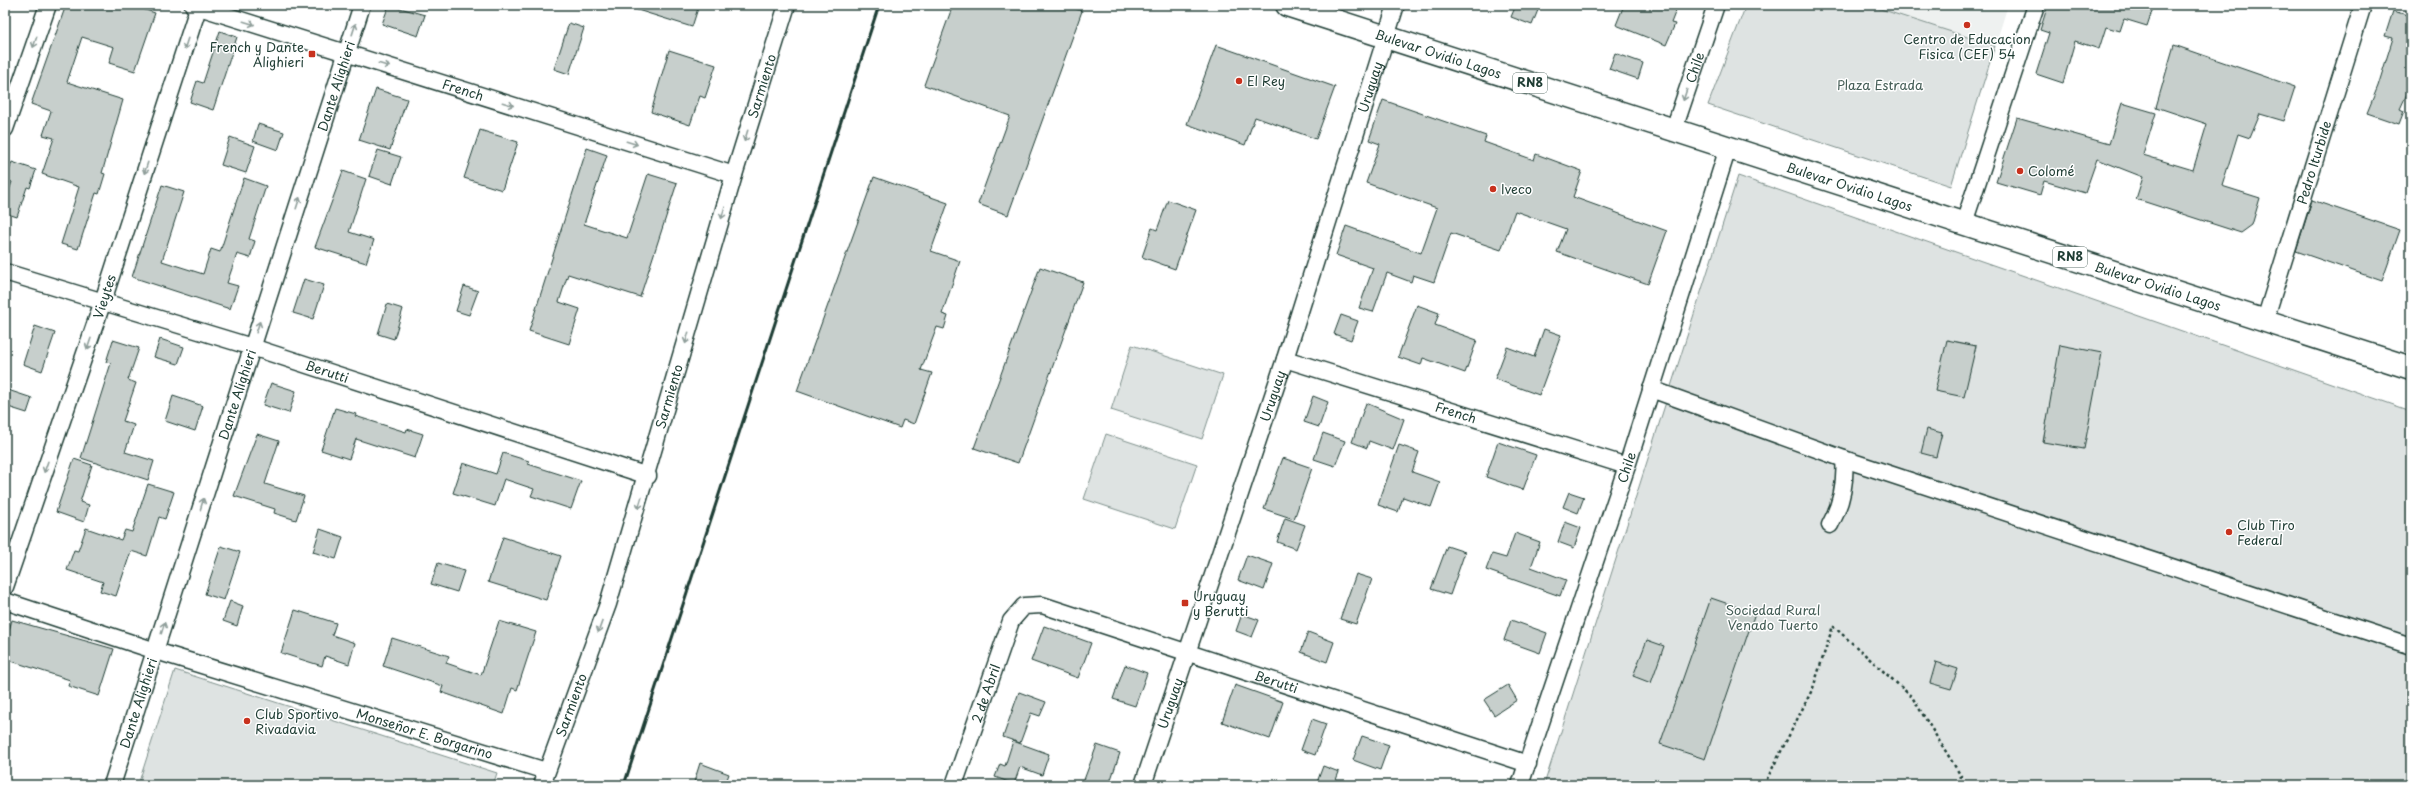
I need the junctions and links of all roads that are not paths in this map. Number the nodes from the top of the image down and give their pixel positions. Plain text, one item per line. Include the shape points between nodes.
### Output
1 (48, 5) edge
2 (362, 5) edge
3 (787, 5) edge
4 (1287, 5) edge
5 (1396, 5) edge
6 (1716, 5) edge
7 (2036, 5) edge
8 (2363, 5) edge
9 (197, 6) edge
10 (1386, 36) junction
11 (347, 53) junction
12 (5, 129) edge
13 (1674, 129) junction
14 (1728, 148) junction
15 (734, 175) junction
16 (1964, 224) junction
17 (5, 272) edge
18 (103, 301) junction
19 (2265, 320) junction
20 (252, 347) junction
21 (1285, 359) junction
22 (2411, 368) edge
23 (1652, 389) junction
24 (1844, 459) junction
25 (1627, 466) junction
26 (648, 476) junction
27 (1830, 525) dead end
28 (5, 587) edge
29 (5, 601) edge
30 (1024, 606) joint
31 (2411, 646) edge
32 (156, 651) junction
33 (1188, 653) junction
34 (1528, 764) junction
35 (544, 778) edge
36 (112, 785) edge
37 (954, 785) edge
38 (1143, 785) edge
39 (1520, 785) edge

1 -> 12 street
11 -> 2 street, Dante Alighieri
3 -> 15 street, Sarmiento
4 - 10 highway, Bulevar Ovidio Lagos / RN8
5 - 10 street, Uruguay
6 -> 13 street, Chile
7 - 16 street
8 - 19 street, Pedro Iturbide
9 -> 11 street, French
9 -> 18 street, Vieytes
10 - 13 highway, Bulevar Ovidio Lagos / RN8
10 - 21 street, Uruguay
11 -> 15 street, French
20 -> 11 street, Dante Alighieri
13 - 14 highway, Bulevar Ovidio Lagos / RN8
14 - 16 highway, Bulevar Ovidio Lagos / RN8
14 - 23 street, Chile
15 -> 26 street, Sarmiento
16 - 19 highway, Bulevar Ovidio Lagos / RN8
17 - 18 street, Berutti
18 - 20 street, Berutti
18 -> 28 street, Vieytes
19 - 22 highway, Bulevar Ovidio Lagos / RN8
20 - 26 street, Berutti
32 -> 20 street, Dante Alighieri
21 - 25 street, French
21 - 33 street, Uruguay
23 - 24 street
23 - 25 street, Chile
24 - 27 street via 1846,476
24 - 31 street
25 - 34 street, Chile
26 -> 35 street, Sarmiento via 608,604
29 - 32 street, Monseñor E. Borgarino
30 - 33 street, Berutti via 1042,605
30 - 37 street, 2 de Abril via 1010,621
32 - 35 street, Monseñor E. Borgarino
32 - 36 street, Dante Alighieri
33 - 34 street, Berutti
33 - 38 street, Uruguay
34 - 39 street, Chile

